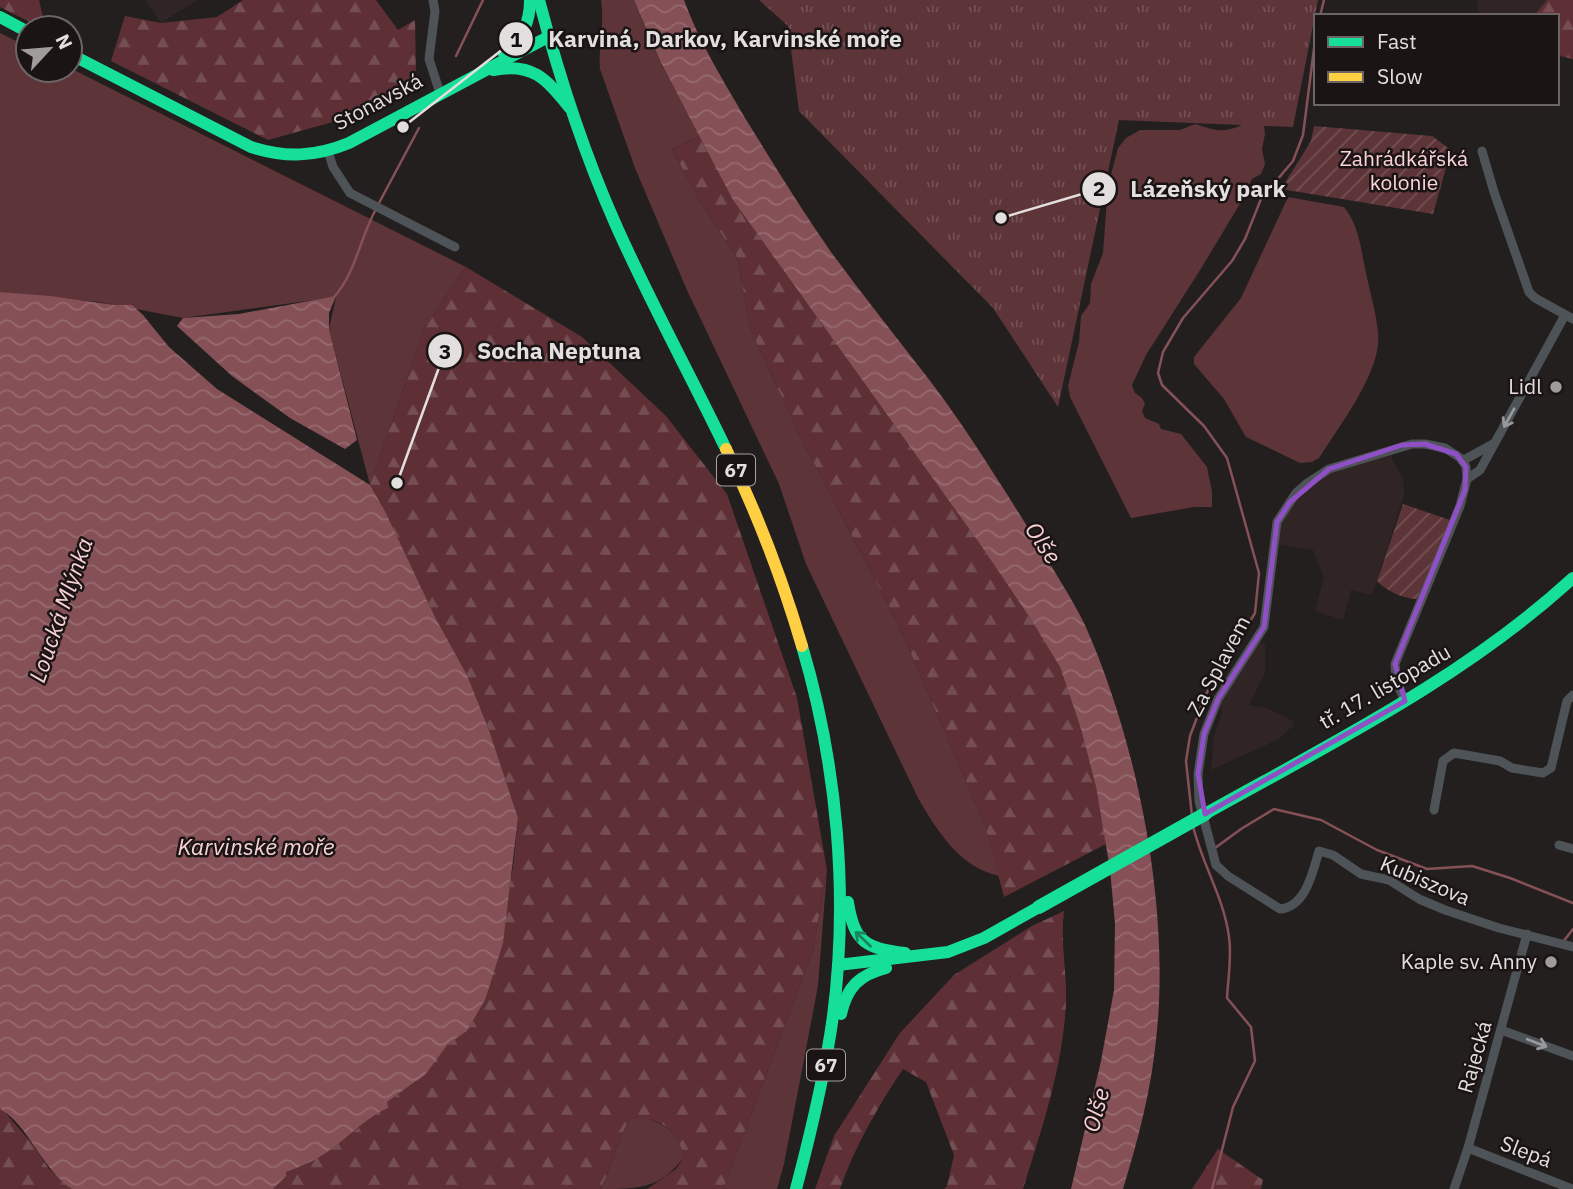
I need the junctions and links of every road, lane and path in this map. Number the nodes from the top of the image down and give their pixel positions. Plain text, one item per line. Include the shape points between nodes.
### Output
1 (433, 0) edge
2 (530, 0) edge
3 (539, 0) edge
4 (548, 37) junction
5 (84, 61) edge
6 (469, 78) junction
7 (440, 93) junction
8 (572, 110) junction
9 (328, 151) junction
10 (1482, 151) dead end
11 (454, 247) dead end
12 (1569, 317) edge
13 (1494, 443) junction
14 (1462, 461) junction
15 (1467, 479) junction
16 (1573, 579) edge
17 (1573, 695) edge
18 (1405, 701) junction
19 (1434, 810) dead end
20 (1559, 845) dead end
21 (839, 849) junction
22 (1573, 849) edge
23 (1299, 900) joint
24 (1527, 934) junction
25 (1573, 947) edge
26 (928, 955) junction
27 (838, 965) junction
28 (1501, 1030) junction
29 (1573, 1056) edge
30 (827, 1059) junction
31 (1468, 1148) junction
32 (796, 1189) edge
33 (1454, 1189) edge
34 (1572, 1189) edge

1 - 7 street via 429,60
2 - 6 main road via 523,37
3 - 4 main road, 67
4 - 6 main road, Stonavská
4 - 8 main road, 67
5 - 9 main road, Stonavská via 251,146 283,156
6 - 7 main road, Stonavská
6 - 8 main road via 497,69 535,71
7 - 9 main road, Stonavská
8 - 21 main road, 67 via 625,247 726,448 772,553 814,692
9 - 11 street via 350,193
10 - 12 street via 1529,292
12 -> 13 street
13 - 14 street
13 - 15 street via 1480,470
14 - 15 street
14 - 23 street, Za Splavem via 1445,448 1425,443 1329,469 1296,493 1277,522 1264,627 1218,699 1204,734 1199,801 1216,865 1274,907 1286,908
15 - 18 street via 1395,664
16 - 18 main road, tř. 17. listopadu via 1485,652
17 - 19 street via 1567,701 1551,768 1543,773 1454,753 1443,761
18 - 26 main road, tř. 17. listopadu, bridge via 969,945
20 - 22 street
26 -> 21 main road via 871,948 856,934
21 - 27 main road, 67
23 - 24 street, Kubiszova via 1319,851 1361,874 1389,880 1445,911
24 - 25 street, Kubiszova
24 - 28 street, Rajecká
26 - 27 main road
26 - 30 main road via 859,978 844,1000 838,1038
27 - 30 main road, 67
28 -> 29 street
28 - 31 street, Rajecká
30 - 32 main road, 67
31 - 33 street, Rajecká
31 - 34 street, Slepá

